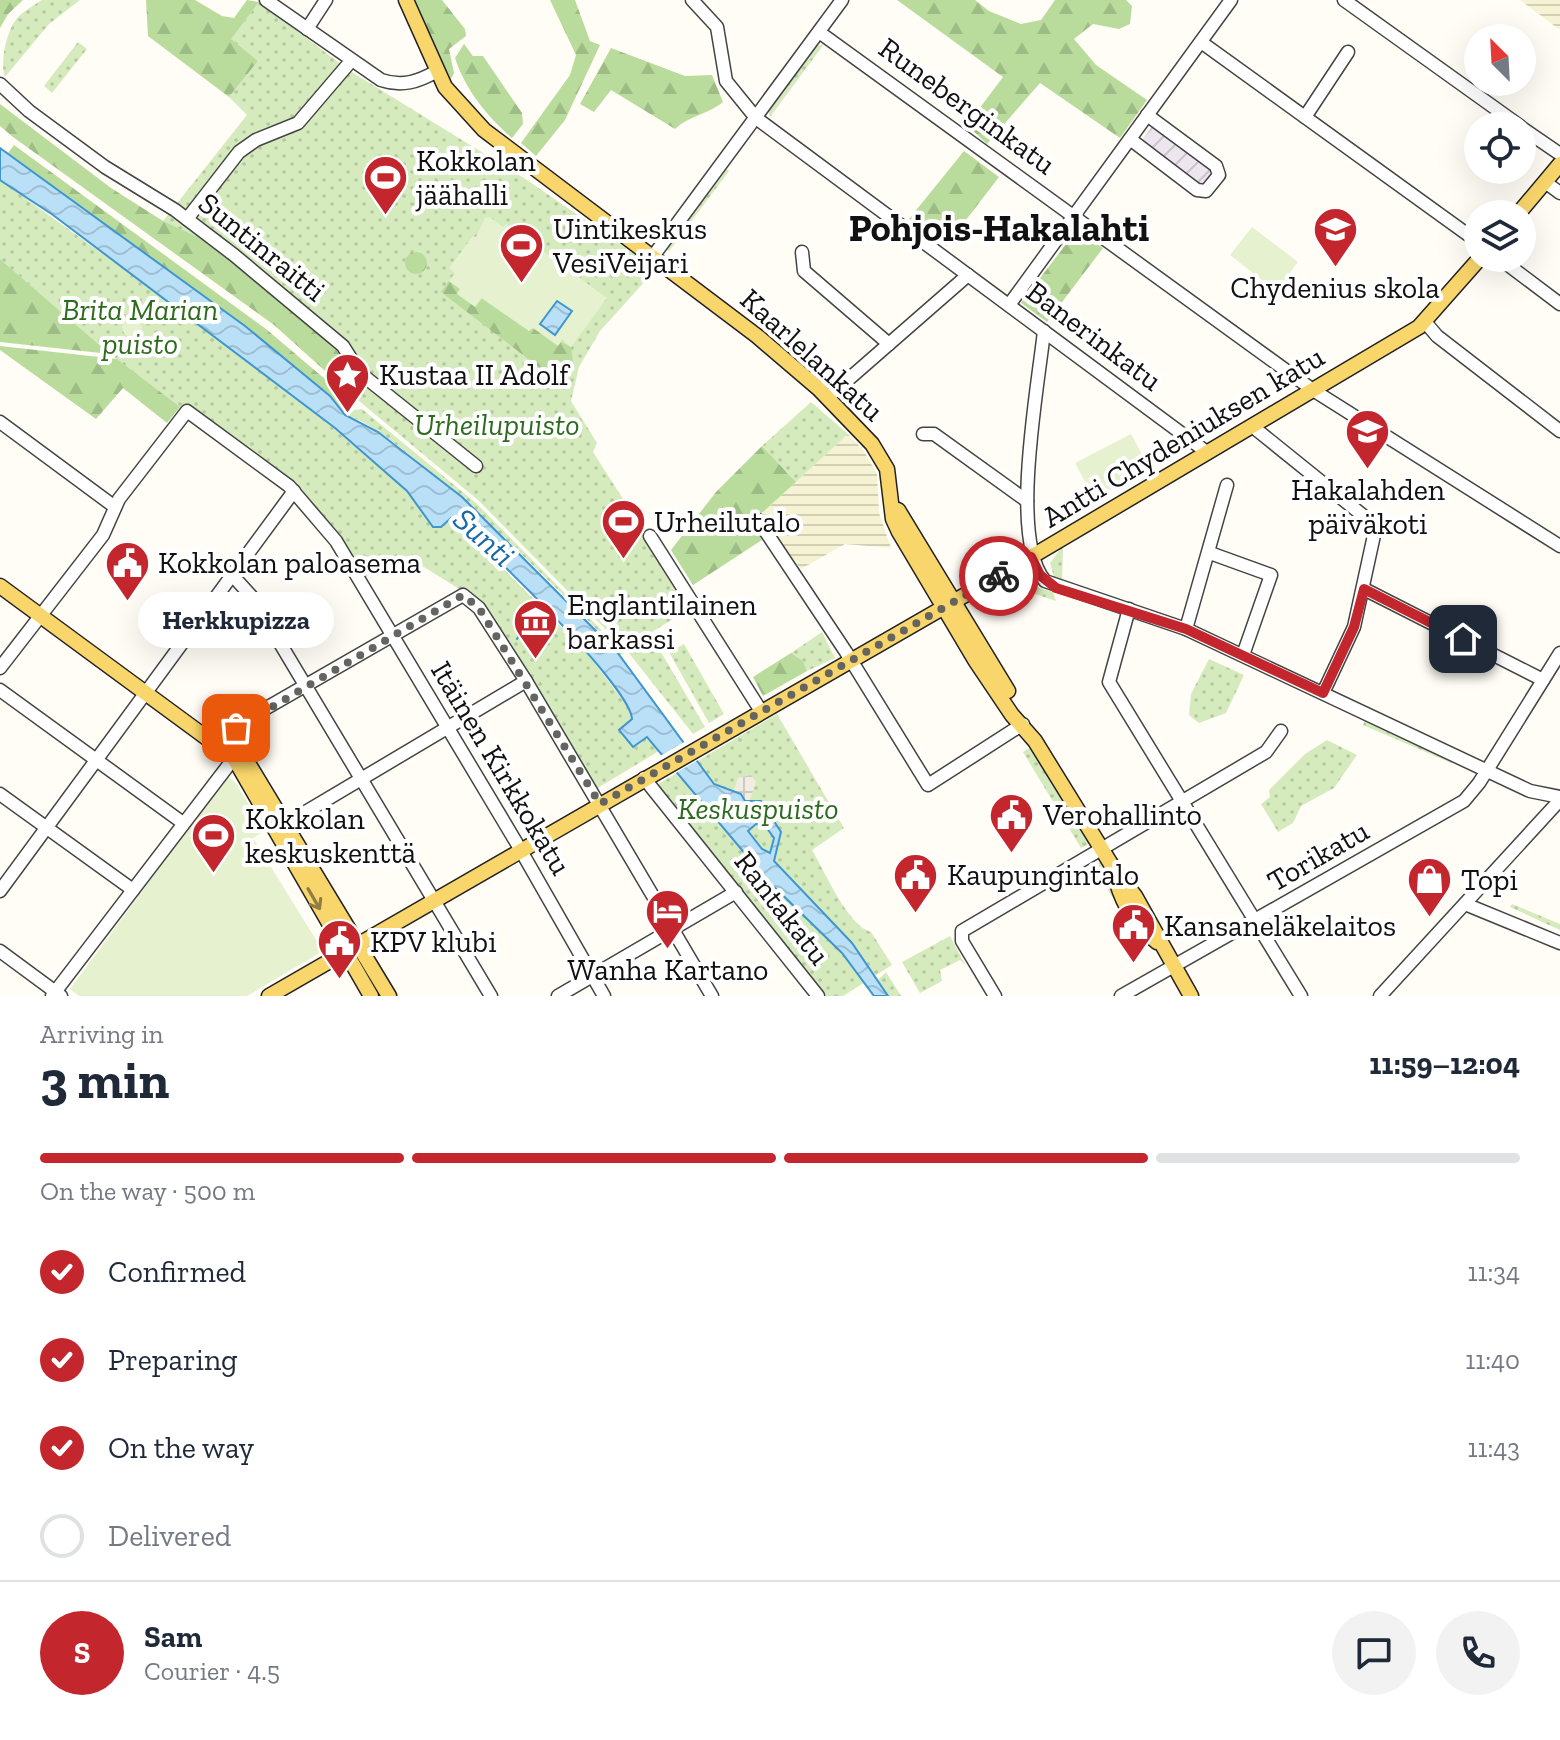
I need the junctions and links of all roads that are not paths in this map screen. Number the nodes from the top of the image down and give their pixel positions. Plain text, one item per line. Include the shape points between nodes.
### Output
1 (266, 0) edge
2 (326, 0) edge
3 (406, 0) edge
4 (692, 0) edge
5 (842, 0) edge
6 (1231, 0) edge
7 (1344, 0) edge
8 (307, 29) junction
9 (819, 32) junction
10 (1201, 42) junction
11 (1348, 52) dead end
12 (351, 61) junction
13 (437, 71) junction
14 (0, 84) edge
15 (1500, 112) edge
16 (1147, 115) junction
17 (1305, 117) junction
18 (756, 118) junction
19 (1536, 137) edge
20 (1130, 139) junction
21 (1560, 154) edge
22 (1560, 164) edge
23 (1545, 182) junction
24 (1560, 193) edge
25 (1530, 200) edge
26 (1073, 216) junction
27 (187, 219) junction
28 (1464, 232) edge
29 (802, 252) dead end
30 (654, 255) junction
31 (1468, 272) edge
32 (1518, 272) edge
33 (968, 275) junction
34 (1560, 304) edge
35 (1009, 305) junction
36 (1426, 323) junction
37 (1044, 331) junction
38 (889, 344) junction
39 (1313, 390) junction
40 (827, 398) junction
41 (0, 422) edge
42 (1252, 426) junction
43 (1560, 431) edge
44 (923, 434) dead end
45 (1208, 453) junction
46 (476, 466) dead end
47 (1227, 485) dead end
48 (294, 491) junction
49 (1027, 501) junction
50 (115, 507) junction
51 (758, 520) dead end
52 (650, 536) dead end
53 (1560, 546) edge
54 (1210, 553) junction
55 (1031, 557) junction
56 (233, 576) junction
57 (0, 586) edge
58 (1364, 589) junction
59 (948, 605) junction
60 (1129, 609) junction
61 (40, 615) junction
62 (1186, 629) junction
63 (393, 637) junction
64 (1560, 653) edge
65 (1243, 655) junction
66 (851, 660) junction
67 (0, 668) edge
68 (1543, 680) junction
69 (526, 681) junction
70 (307, 686) junction
71 (0, 690) edge
72 (147, 693) junction
73 (1323, 693) junction
74 (761, 711) junction
75 (1023, 724) junction
76 (448, 727) junction
77 (1281, 731) dead end
78 (218, 745) junction
79 (234, 758) junction
80 (97, 760) junction
81 (1486, 769) junction
82 (362, 778) junction
83 (644, 778) junction
84 (0, 794) edge
85 (1560, 799) edge
86 (1181, 801) junction
87 (600, 804) junction
88 (183, 823) junction
89 (281, 827) junction
90 (47, 828) junction
91 (1101, 848) junction
92 (521, 850) junction
93 (133, 890) junction
94 (0, 891) edge
95 (736, 892) junction
96 (435, 900) junction
97 (1465, 904) junction
98 (1254, 922) junction
99 (673, 931) junction
100 (1560, 943) edge
101 (352, 948) junction
102 (0, 951) edge
103 (1172, 966) junction
104 (592, 976) junction
105 (56, 995) edge
106 (269, 996) edge
107 (371, 996) edge
108 (389, 996) edge
109 (491, 996) edge
110 (558, 996) edge
111 (604, 996) edge
112 (712, 996) edge
113 (818, 996) edge
114 (995, 996) edge
115 (1121, 996) edge
116 (1191, 996) edge
117 (1301, 996) edge
118 (1380, 996) edge

1 - 8 street
2 - 8 street
3 - 13 main road, Kaarlelankatu
4 - 18 street, Banerinkatu via 717,27 726,81
5 - 9 street
6 - 10 street
7 - 15 street
8 - 12 street
9 - 18 street
9 - 26 street, Runeberginkatu
10 - 16 street
10 - 17 street
11 - 17 street
12 - 13 street via 381,80 399,84
12 - 27 street via 306,116 246,146
13 - 30 main road, Kaarlelankatu via 450,94 484,130
14 - 27 street, Suntinraitti via 135,189
16 - 20 street
16 - 20 street via 1216,166 1219,175 1214,183 1206,191 1197,190
17 - 28 street
18 - 30 street
18 - 33 street, Banerinkatu
19 - 21 street
20 - 26 street
22 - 23 main road
23 - 24 street
23 - 25 main road
26 - 35 street
26 - 39 street, Runeberginkatu
27 - 46 street, Suntinraitti via 343,346 360,373
29 - 38 street via 804,271
30 - 40 main road, Kaarlelankatu
31 - 36 main road, Antti Chydeniuksen katu
32 - 34 street
33 - 35 street, Banerinkatu
33 - 38 street
35 - 37 street, Banerinkatu
36 - 39 main road, Antti Chydeniuksen katu
36 - 43 street
37 - 45 street, Banerinkatu
37 - 49 street
38 - 40 street
39 - 42 main road, Antti Chydeniuksen katu
39 - 53 street, Runeberginkatu
40 - 59 main road, Kaarlelankatu via 881,456 895,524
41 - 50 street
42 - 45 main road, Antti Chydeniuksen katu
42 - 58 street via 1376,526
44 - 49 street via 934,434
45 - 55 main road, Antti Chydeniuksen katu
47 - 54 street
48 - 50 street, Itäinen Kirkkokatu via 187,411
48 - 56 street
48 - 63 street, Itäinen Kirkkokatu via 336,541
49 - 55 street
50 - 61 street via 103,535
51 - 66 street
52 - 74 street
54 - 62 street
54 - 65 street via 1271,575
55 - 59 main road, Antti Chydeniuksen katu
55 - 60 street via 1050,585
56 - 70 street via 253,598
56 - 72 street
57 - 61 main road
58 - 68 street
58 - 73 street via 1354,627
59 - 66 main road, Antti Chydeniuksen katu
59 - 75 main road, Kaarlelankatu via 1012,715
60 - 62 street
60 - 86 street via 1109,682
61 - 67 street
61 - 72 main road
62 - 65 street
63 - 69 street via 463,595 479,608
63 - 70 street
63 - 76 street, Itäinen Kirkkokatu
64 - 68 street, Torikatu
65 - 73 street
66 - 74 main road, Antti Chydeniuksen katu
66 - 75 street via 928,785
68 - 81 street, Torikatu
69 - 76 street
69 - 87 street
70 - 78 street via 249,718
70 - 82 street
71 - 80 street
72 - 78 main road
72 - 80 street
73 - 81 street
74 - 83 main road, Antti Chydeniuksen katu
75 - 91 main road, Kaarlelankatu
76 - 82 street
76 - 92 street, Itäinen Kirkkokatu
77 - 86 street via 1266,752
78 - 79 main road
79 - 88 street
79 - 89 main road via 255,770
80 - 88 street
80 - 90 street
81 - 85 street
81 - 98 street, Torikatu via 1458,805
82 - 89 street
82 - 96 street
83 - 87 main road, Antti Chydeniuksen katu
83 - 95 street, Rantakatu
84 - 90 street
85 - 97 street
86 - 91 street
86 - 98 street
87 - 92 main road, Antti Chydeniuksen katu
87 - 99 street
88 - 93 street
89 - 101 main road
90 - 93 street
90 - 94 street
91 - 103 main road, Kaarlelankatu via 1148,917
91 - 114 street via 961,932
92 - 96 main road, Antti Chydeniuksen katu
92 - 104 street, Itäinen Kirkkokatu
93 - 105 street
95 - 99 street
95 - 113 street, Rantakatu
96 - 101 main road, Antti Chydeniuksen katu
96 - 109 street
97 - 100 street
97 - 118 street
98 - 103 street, Torikatu
98 - 117 street
99 - 104 street
99 - 112 street
101 - 106 main road, Antti Chydeniuksen katu
101 - 107 main road
101 - 108 main road
102 - 105 street
103 - 115 street, Torikatu
103 - 116 main road, Kaarlelankatu
104 - 110 street
104 - 111 street, Itäinen Kirkkokatu

